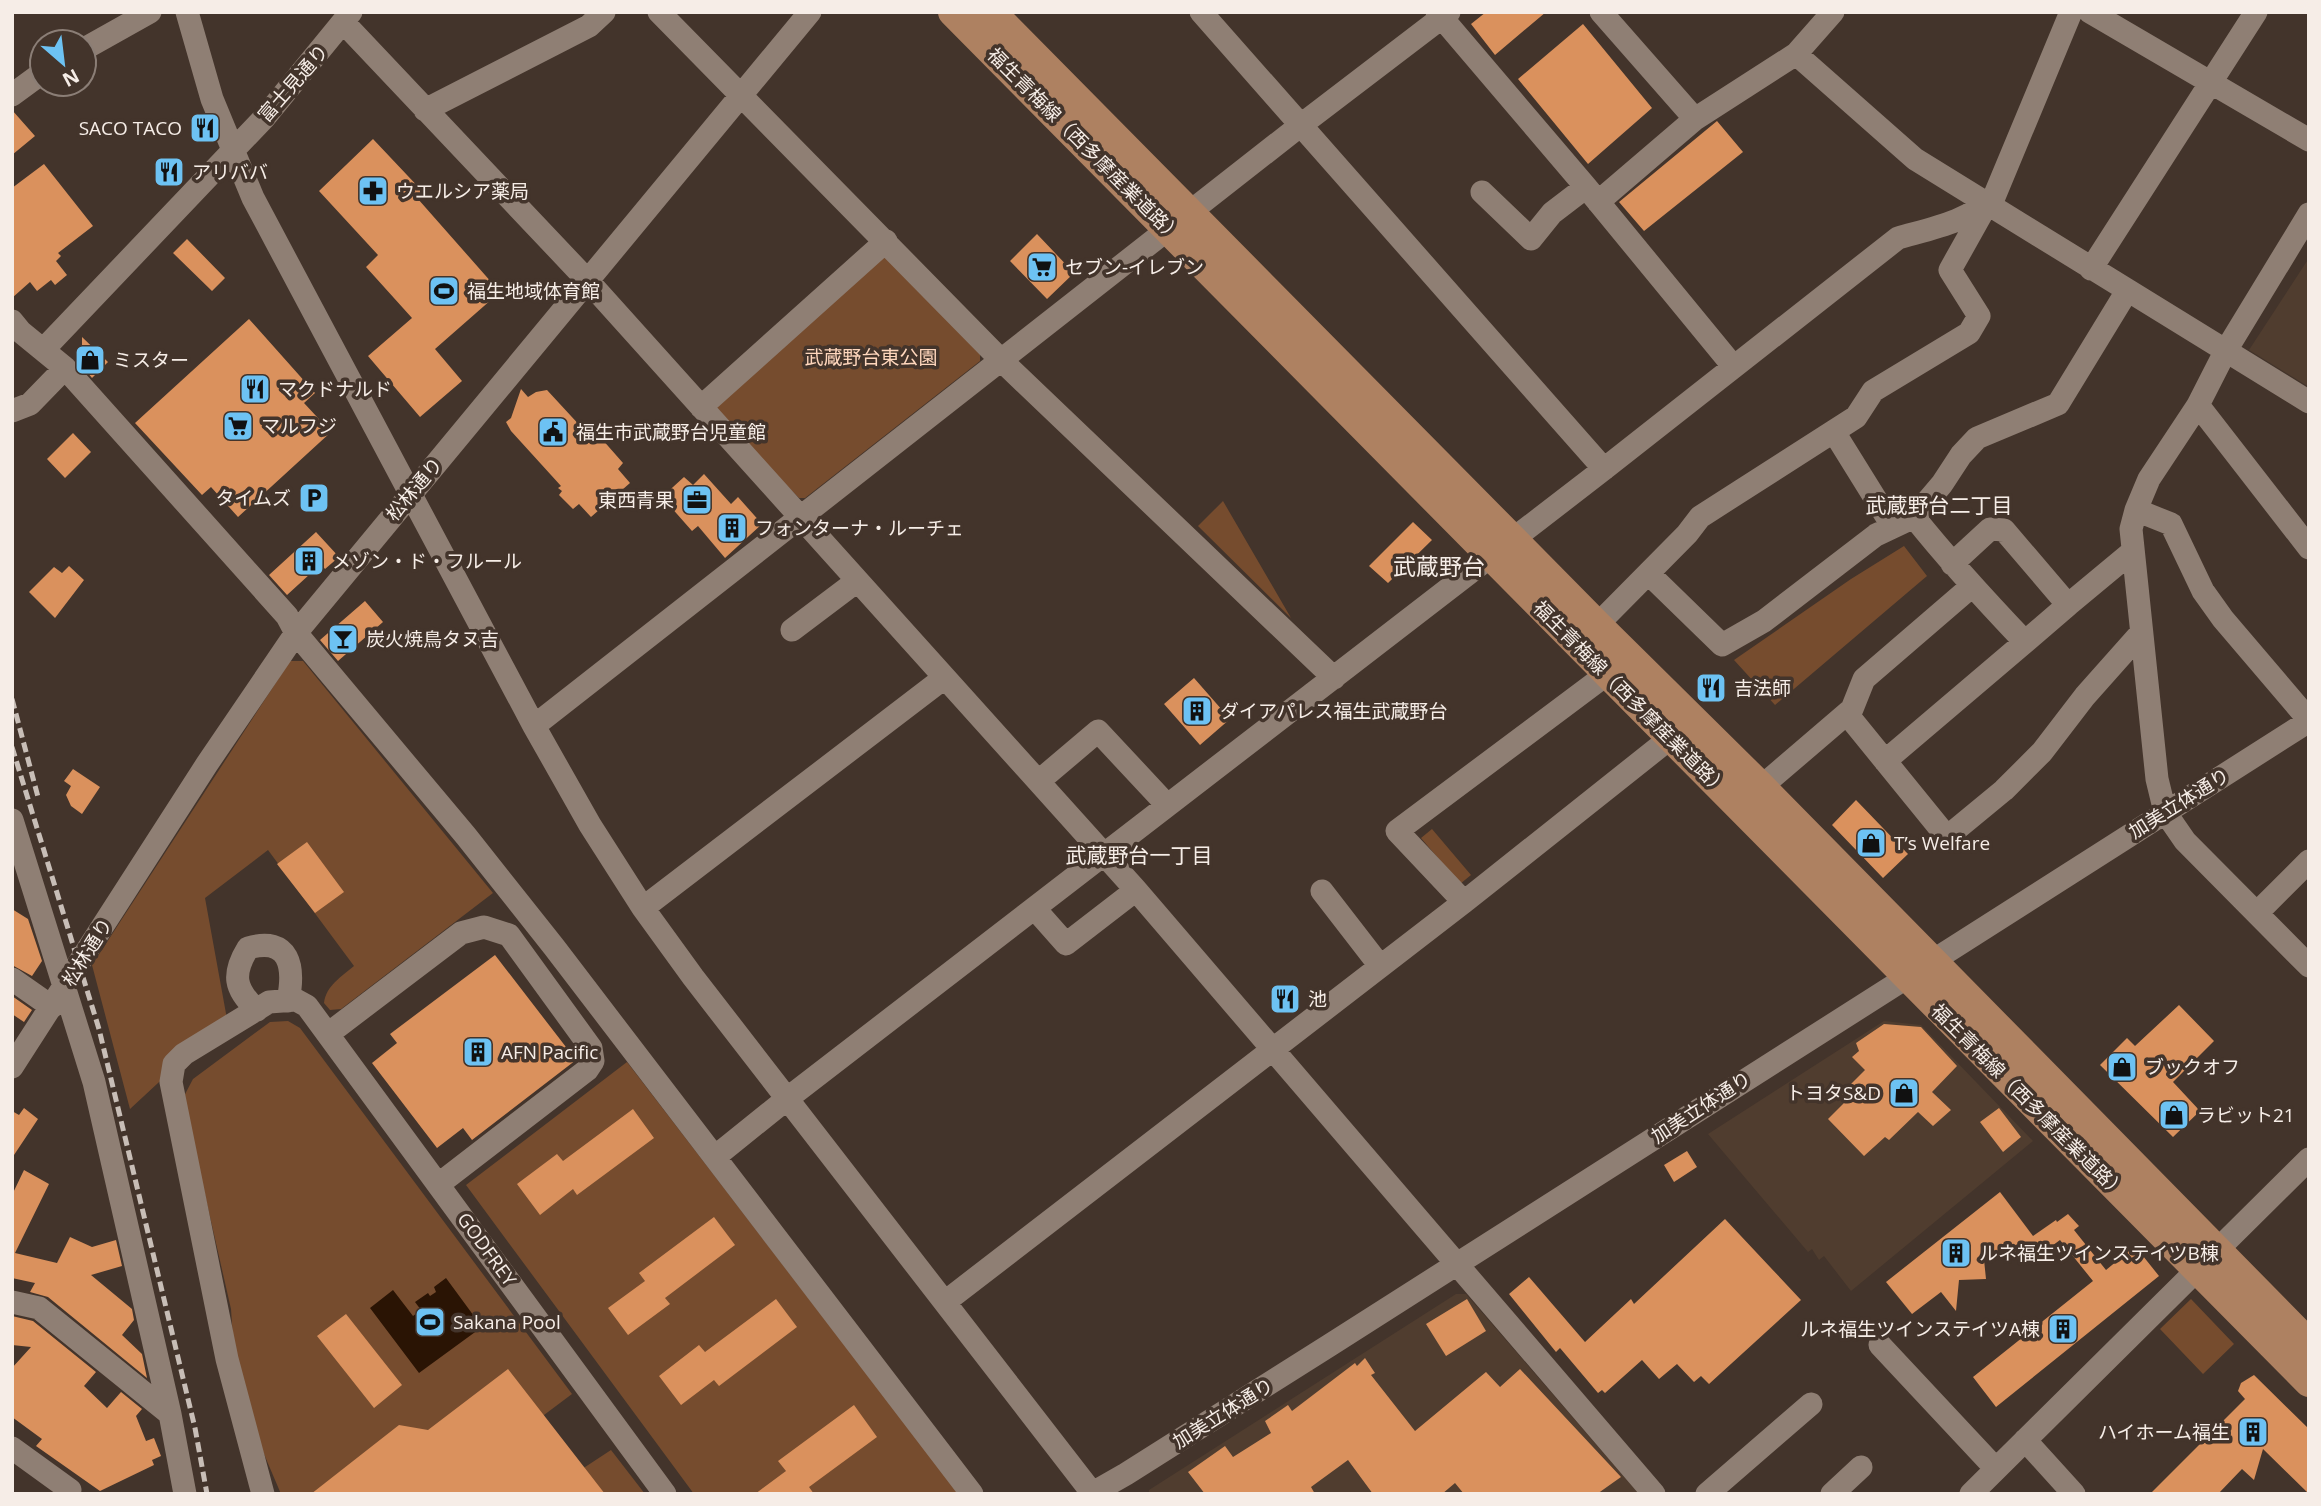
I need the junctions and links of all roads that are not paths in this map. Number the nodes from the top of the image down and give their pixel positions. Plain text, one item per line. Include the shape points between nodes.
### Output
1 (150, 12) edge
2 (187, 12) edge
3 (604, 12) edge
4 (659, 12) edge
5 (810, 12) edge
6 (953, 12) edge
7 (992, 12) edge
8 (1200, 12) edge
9 (1601, 12) edge
10 (1833, 12) edge
11 (2071, 12) edge
12 (2090, 12) edge
13 (2256, 12) edge
14 (1442, 14) edge
15 (348, 17) edge
16 (98, 41) edge
17 (1796, 54) junction
18 (28, 83) edge
19 (2212, 84) junction
20 (12, 95) edge
21 (742, 97) junction
22 (425, 110) junction
23 (1695, 119) junction
24 (1301, 125) junction
25 (2309, 140) edge
26 (232, 150) junction
27 (1482, 192) dead end
28 (1592, 194) junction
29 (1987, 204) junction
30 (2309, 214) edge
31 (1179, 221) junction
32 (886, 241) junction
33 (2091, 269) junction
34 (588, 281) junction
35 (2127, 291) junction
36 (15, 331) edge
37 (43, 350) junction
38 (2225, 352) junction
39 (1001, 360) junction
40 (1733, 366) junction
41 (65, 368) junction
42 (2309, 402) edge
43 (2198, 405) junction
44 (701, 407) junction
45 (12, 411) edge
46 (1834, 432) junction
47 (1604, 469) junction
48 (410, 494) junction
49 (2136, 510) junction
50 (801, 515) junction
51 (1904, 522) junction
52 (1501, 548) junction
53 (2309, 548) edge
54 (2133, 551) junction
55 (1952, 564) junction
56 (1649, 574) junction
57 (857, 581) junction
58 (1972, 586) junction
59 (2068, 605) junction
60 (1597, 625) junction
61 (792, 630) dead end
62 (296, 633) junction
63 (2141, 633) junction
64 (2025, 642) junction
65 (1607, 674) junction
66 (944, 678) junction
67 (1334, 678) junction
68 (1847, 714) junction
69 (2309, 720) edge
70 (534, 726) junction
71 (1682, 729) junction
72 (1885, 761) junction
73 (1039, 781) junction
74 (1761, 787) junction
75 (1167, 805) junction
76 (2165, 812) junction
77 (12, 820) edge
78 (1105, 855) junction
79 (19, 860) edge
80 (2309, 861) edge
81 (1136, 890) junction
82 (1322, 891) dead end
83 (1464, 902) junction
84 (643, 908) junction
85 (1035, 909) junction
86 (2257, 914) junction
87 (1932, 960) junction
88 (1381, 966) junction
89 (2309, 966) edge
90 (1906, 976) junction
91 (12, 979) edge
92 (66, 986) junction
93 (297, 1003) junction
94 (52, 1007) junction
95 (257, 1010) junction
96 (328, 1034) junction
97 (1273, 1049) junction
98 (12, 1067) edge
99 (788, 1098) junction
100 (716, 1156) junction
101 (2309, 1159) edge
102 (439, 1184) junction
103 (2207, 1260) junction
104 (1457, 1263) junction
105 (12, 1302) edge
106 (945, 1302) junction
107 (2309, 1344) edge
108 (1880, 1345) dead end
109 (2309, 1382) edge
110 (1811, 1404) dead end
111 (170, 1414) junction
112 (2025, 1440) junction
113 (12, 1448) edge
114 (1861, 1467) dead end
115 (1996, 1469) junction
116 (70, 1490) dead end
117 (1092, 1493) edge
118 (185, 1494) edge
119 (263, 1494) edge
120 (665, 1494) edge
121 (972, 1494) edge
122 (1654, 1494) edge
123 (1707, 1494) edge
124 (1832, 1494) edge
125 (1971, 1494) edge
126 (2074, 1494) edge

1 - 16 street
2 - 26 street
3 - 22 street via 589,26
4 - 21 street
5 - 21 street, 松林通り
6 - 31 main road, 福生青梅線（西多摩産業道路）
7 - 31 main road, 福生青梅線（西多摩産業道路）
8 - 24 street
9 - 23 street
10 - 17 street
11 - 29 street via 1994,197
12 - 19 street
13 - 19 street
14 - 24 street
14 - 28 street
15 - 22 street
15 - 26 street, 富士見通り
17 - 23 street
17 - 29 street via 1915,159
18 - 20 street
19 - 25 street
19 - 33 street
21 - 32 street
21 - 34 street, 松林通り
22 - 34 street
23 - 28 street
24 - 31 street
24 - 47 street
26 - 37 street, 富士見通り
26 - 48 street
27 - 28 street via 1531,239 1552,213
28 - 40 street
29 - 33 street
29 - 40 street via 1956,222 1898,238
29 - 46 street via 1950,270 1979,316 1969,333 1873,391 1856,417
30 - 38 street
31 - 39 street
31 - 52 main road, 福生青梅線（西多摩産業道路）
32 - 39 street
32 - 44 street
33 - 35 street
34 - 44 street
34 - 48 street, 松林通り
35 - 38 street
35 - 51 street via 2058,404 1977,438 1942,484
36 - 37 street
37 - 41 street
38 - 42 street
38 - 43 street
39 - 50 street
39 - 67 street
40 - 47 street
41 - 45 street via 30,404
41 - 62 street via 287,616
43 - 49 street via 2149,479
43 - 53 street
44 - 50 street
46 - 51 street
46 - 56 street via 1700,517
47 - 52 street
48 - 62 street, 松林通り
48 - 70 street
49 - 54 street via 2131,529
49 - 69 street via 2171,524 2222,619
50 - 57 street
50 - 70 street
51 - 55 street
51 - 56 street via 1876,535 1764,621 1722,645
52 - 60 main road, 福生青梅線（西多摩産業道路）
52 - 65 main road, 福生青梅線（西多摩産業道路）
52 - 67 street
54 - 59 street
54 - 63 street
55 - 58 street
55 - 59 street via 1990,529 2004,530
56 - 60 street
57 - 61 street
57 - 66 street
58 - 64 street
58 - 68 street via 1864,679
59 - 64 street
60 - 71 main road, 福生青梅線（西多摩産業道路）
62 - 92 street, 松林通り
62 - 100 street via 474,846
63 - 72 street via 2042,752 1947,837
63 - 76 street via 2157,779
64 - 72 street
65 - 71 main road, 福生青梅線（西多摩産業道路）
65 - 83 street via 1397,831
66 - 73 street
66 - 84 street
67 - 75 street
68 - 72 street
68 - 74 street
69 - 76 street, 加美立体通り
70 - 84 street
71 - 74 main road, 福生青梅線（西多摩産業道路）
71 - 83 street
71 - 90 main road, 福生青梅線（西多摩産業道路）
73 - 75 street via 1098,731
73 - 78 street
74 - 87 main road, 福生青梅線（西多摩産業道路）
75 - 78 street
76 - 86 street via 2185,841
76 - 87 street, 加美立体通り
77 - 79 street
78 - 81 street
78 - 85 street
79 - 92 street
80 - 86 street
81 - 85 street via 1066,944
81 - 97 street
82 - 88 street
83 - 88 street
84 - 99 street
85 - 99 street
86 - 89 street
87 - 90 street, 加美立体通り
87 - 103 main road, 福生青梅線（西多摩産業道路）
88 - 97 street
90 - 103 main road, 福生青梅線（西多摩産業道路）
90 - 104 street, 加美立体通り
91 - 94 street
92 - 94 street, 松林通り
92 - 111 street via 94,1082
93 - 95 street via 270,1002
93 - 95 street via 286,954 275,945 262,944 248,948 237,967 239,985
93 - 96 street, GODFREY
94 - 98 street, 松林通り
95 - 119 street via 184,1054 174,1064 170,1082 227,1359
96 - 102 street, GODFREY
96 - 102 street via 461,933 484,927 509,935 591,1048 593,1061
97 - 104 street
97 - 106 street
99 - 100 street
99 - 106 street
100 - 121 street
101 - 103 street
102 - 120 street, GODFREY
103 - 107 main road, 福生青梅線（西多摩産業道路）
103 - 109 main road, 福生青梅線（西多摩産業道路）
103 - 112 street
104 - 117 street, 加美立体通り
104 - 122 street
105 - 111 street via 39,1308
106 - 117 street
108 - 115 street
110 - 123 street
111 - 118 street
112 - 115 street
112 - 126 street
113 - 116 street
114 - 124 street
115 - 125 street

